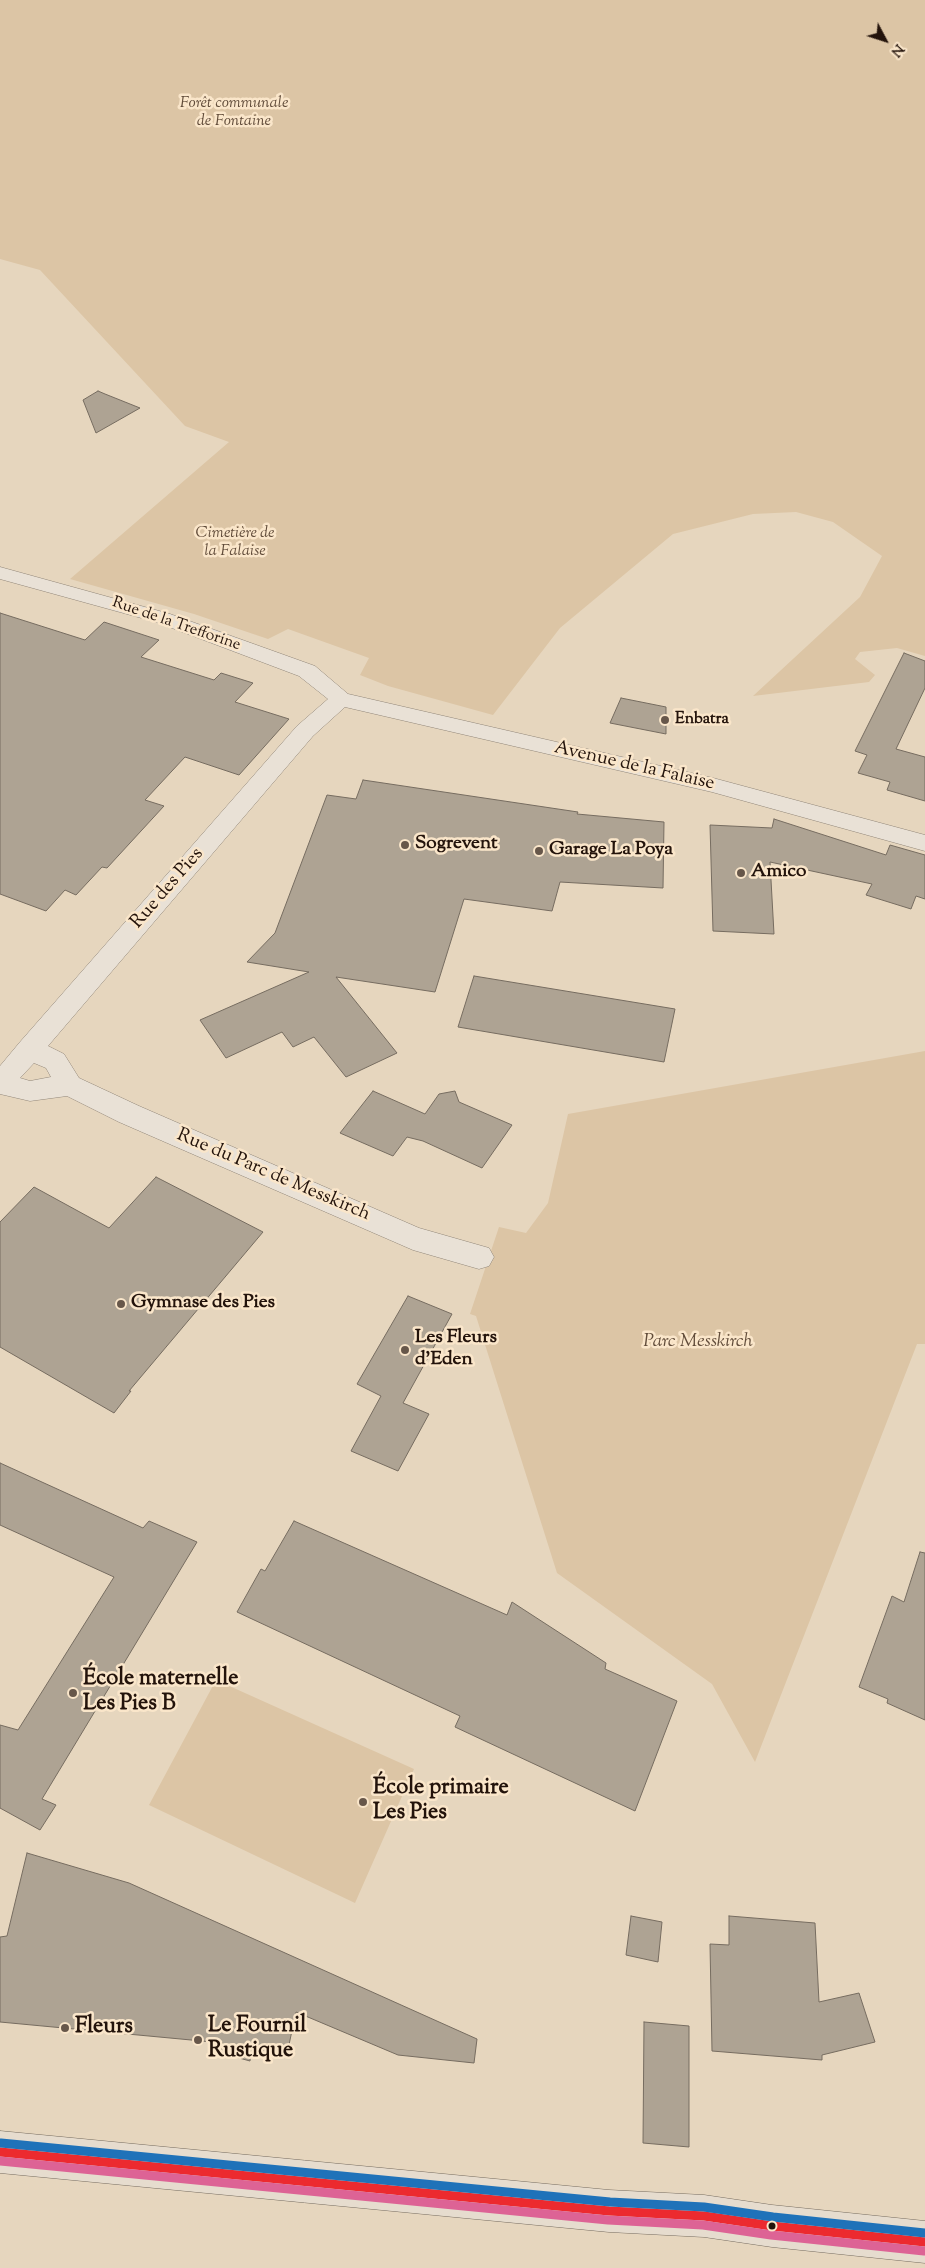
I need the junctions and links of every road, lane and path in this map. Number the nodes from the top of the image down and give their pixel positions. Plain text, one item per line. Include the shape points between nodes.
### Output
1 (0, 573) edge
2 (341, 700) junction
3 (925, 843) edge
4 (29, 1049) junction
5 (0, 1084) edge
6 (70, 1085) junction
7 (479, 1257) dead end
8 (0, 2152) edge
9 (925, 2242) edge

1 - 2 street, Rue de la Trefforine via 164,618 308,671
2 - 3 street, Avenue de la Falaise via 713,785
2 - 4 street, Rue des Pies via 305,731
4 - 5 street, Rue des Pies
4 - 6 street via 55,1061
5 - 6 street via 30,1091
6 - 7 street, Rue du Parc de Messkirch via 413,1238
8 - 9 main road via 608,2211 704,2216

